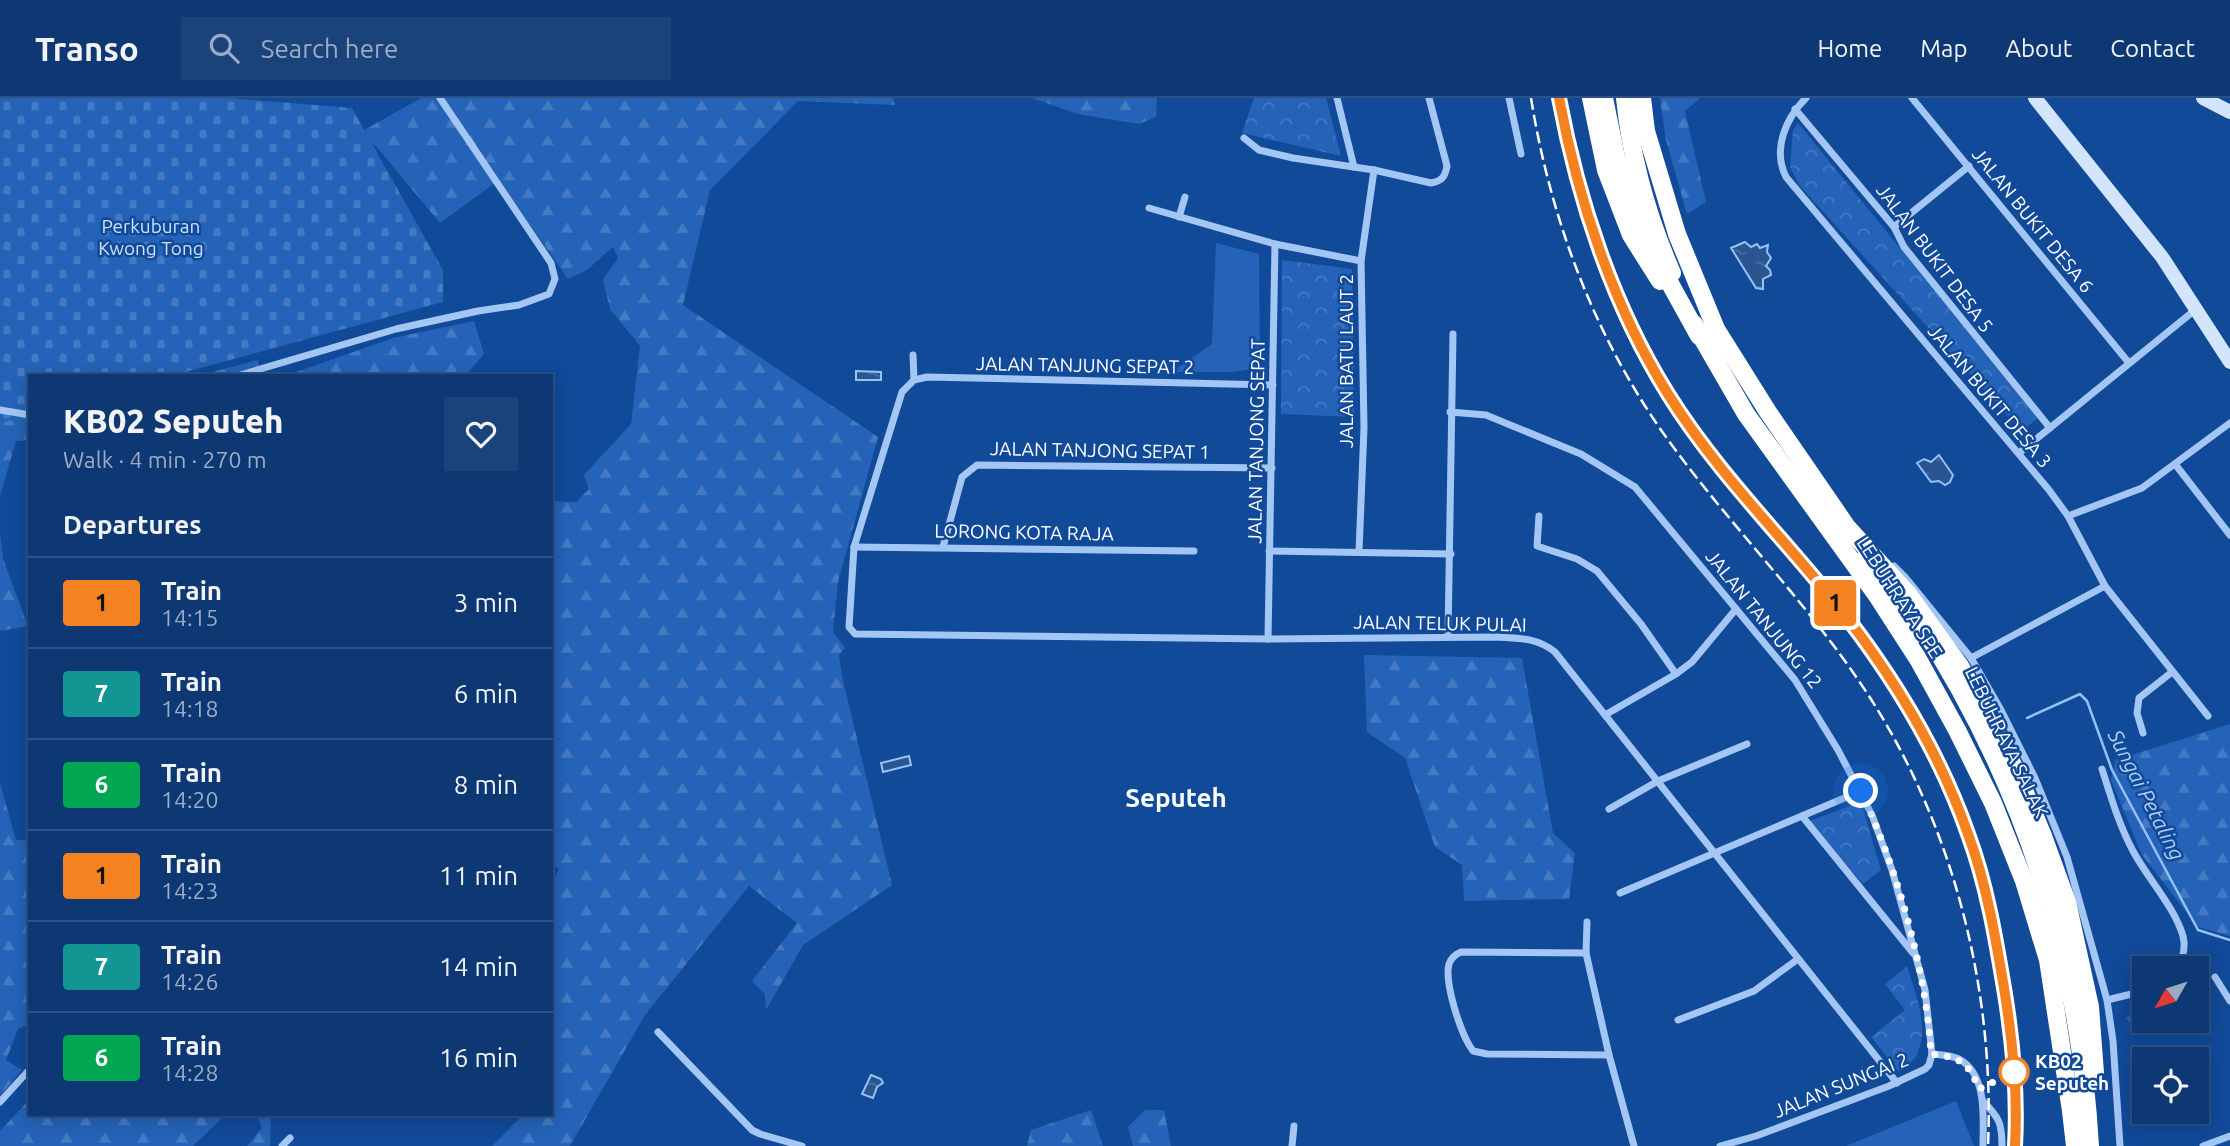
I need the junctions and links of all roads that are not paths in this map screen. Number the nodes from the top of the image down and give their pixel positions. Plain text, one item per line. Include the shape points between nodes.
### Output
1 (440, 98) edge
2 (1337, 98) edge
3 (1429, 98) edge
4 (1509, 98) edge
5 (1591, 98) edge
6 (1604, 98) edge
7 (1623, 98) edge
8 (1641, 98) edge
9 (1806, 98) edge
10 (1912, 98) edge
11 (2035, 98) edge
12 (2203, 98) edge
13 (1795, 109) junction
14 (2230, 112) edge
15 (1244, 138) dead end
16 (1521, 155) dead end
17 (1969, 166) junction
18 (1354, 167) junction
19 (1374, 170) junction
20 (1185, 197) dead end
21 (1149, 208) dead end
22 (1179, 217) junction
23 (1894, 227) junction
24 (1275, 244) junction
25 (1362, 261) junction
26 (2195, 310) junction
27 (1453, 334) dead end
28 (1700, 341) junction
29 (913, 355) dead end
30 (2230, 362) edge
31 (2129, 363) junction
32 (244, 374) edge
33 (914, 380) junction
34 (1273, 385) junction
35 (0, 410) edge
36 (1450, 412) junction
37 (28, 415) edge
38 (2230, 423) edge
39 (2050, 428) junction
40 (2018, 453) junction
41 (2175, 464) junction
42 (1272, 468) junction
43 (1539, 516) dead end
44 (2068, 516) junction
45 (1847, 527) junction
46 (2230, 534) edge
47 (1866, 544) junction
48 (855, 547) junction
49 (943, 547) junction
50 (1194, 551) dead end
51 (1269, 551) junction
52 (1359, 552) junction
53 (1451, 554) junction
54 (2105, 586) junction
55 (1736, 609) junction
56 (1448, 637) junction
57 (1268, 639) junction
58 (1971, 658) junction
59 (2172, 671) junction
60 (1676, 674) junction
61 (1605, 715) junction
62 (2208, 716) dead end
63 (2143, 733) dead end
64 (1746, 744) dead end
65 (2102, 769) dead end
66 (1658, 781) junction
67 (1861, 791) junction
68 (1609, 809) dead end
69 (2021, 815) junction
70 (1802, 816) junction
71 (1715, 854) junction
72 (1620, 894) dead end
73 (2067, 902) junction
74 (1587, 922) dead end
75 (1587, 953) junction
76 (1916, 956) junction
77 (2184, 956) edge
78 (1798, 959) junction
79 (2215, 977) dead end
80 (2132, 994) edge
81 (2107, 1000) junction
82 (2230, 1001) edge
83 (1678, 1020) dead end
84 (658, 1032) dead end
85 (1931, 1054) junction
86 (1609, 1055) junction
87 (28, 1071) edge
88 (1897, 1083) junction
89 (1982, 1100) junction
90 (0, 1102) edge
91 (1294, 1126) dead end
92 (2230, 1136) edge
93 (290, 1138) dead end
94 (282, 1146) edge
95 (802, 1146) edge
96 (1292, 1146) edge
97 (1633, 1146) edge
98 (1720, 1146) edge
99 (1983, 1146) edge
100 (2002, 1146) edge
101 (2066, 1146) edge
102 (2075, 1146) edge
103 (2085, 1146) edge
104 (2090, 1146) edge
105 (2100, 1146) edge
106 (2120, 1146) edge
107 (2203, 1146) edge

1 - 32 street via 551,263 555,279 549,294 396,329
2 - 18 street
3 - 19 street via 1447,166 1445,176 1431,183
4 - 16 street
5 - 28 highway via 1606,170 1631,235
6 - 28 highway, bridge via 1616,157 1641,232
7 - 28 highway, LEBUHRAYA SPE, bridge via 1657,239
8 - 45 highway, LEBUHRAYA SPE, bridge via 1646,131 1677,234 1716,329
8 - 47 highway, LEBUHRAYA SALAK via 1671,225 1719,334 1779,432
9 - 13 street, JALAN BUKIT DESA 3
10 - 17 street, JALAN BUKIT DESA 6
11 - 26 street via 2162,257
12 - 14 street
13 - 23 street, JALAN BUKIT DESA 5
13 - 40 street, JALAN BUKIT DESA 3 via 1781,143 1780,165 1786,177
15 - 18 street via 1259,150
17 - 23 street
17 - 31 street, JALAN BUKIT DESA 6
18 - 19 street
19 - 25 street, JALAN BATU LAUT 2
20 - 22 street
21 - 22 street
22 - 24 street
23 - 39 street, JALAN BUKIT DESA 5 via 1904,247
24 - 25 street
24 - 34 street, JALAN TANJONG SEPAT
25 - 52 street, JALAN BATU LAUT 2 via 1364,428
26 - 30 street
26 - 31 street
27 - 36 street
28 - 101 highway via 1758,439 1873,600 1936,698 1977,782 2017,888 2046,1001
28 - 102 highway, LEBUHRAYA SPE via 1746,414 1905,638 1993,803 2048,960
29 - 33 street
31 - 39 street
33 - 34 street, JALAN TANJUNG SEPAT 2
33 - 48 street via 902,392
34 - 42 street, JALAN TANJONG SEPAT
35 - 37 street
36 - 53 street
36 - 55 street, JALAN TANJUNG 12 via 1486,415 1581,454 1626,480
38 - 41 street
39 - 40 street
40 - 44 street, JALAN BUKIT DESA 3
41 - 44 street via 2142,488
41 - 46 street
42 - 49 street, JALAN TANJONG SEPAT 1 via 977,465 962,477
42 - 51 street, JALAN TANJONG SEPAT
43 - 60 street via 1537,546 1597,571
44 - 54 street, JALAN BUKIT DESA 3
45 - 73 highway, bridge via 1908,594 1960,666 2016,771
45 - 103 highway, LEBUHRAYA SPE, bridge via 1930,652 2004,799 2033,878 2074,1028
47 - 58 street via 1905,577
47 - 69 highway, LEBUHRAYA SALAK via 1952,674
48 - 49 street, LORONG KOTA RAJA
48 - 57 street, JALAN TELUK PULAI via 847,622 855,634
49 - 50 street, LORONG KOTA RAJA
51 - 52 street
51 - 57 street, JALAN TANJONG SEPAT
52 - 53 street
53 - 56 street
54 - 58 street
54 - 59 street, JALAN BUKIT DESA 3
55 - 60 street via 1692,662
55 - 67 street, JALAN TANJUNG 12 via 1804,691
56 - 57 street, JALAN TELUK PULAI
56 - 61 street, JALAN TELUK PULAI via 1544,643
58 - 81 street via 2035,778 2067,857
59 - 62 street, JALAN BUKIT DESA 3
59 - 63 street via 2139,698 2137,713
60 - 61 street
61 - 66 street, JALAN TELUK PULAI
64 - 66 street
65 - 77 street via 2119,824 2176,920 2184,939
66 - 68 street
66 - 71 street, JALAN TELUK PULAI
67 - 70 street
67 - 76 street, JALAN TANJUNG 12 via 1892,870
69 - 73 highway
69 - 104 highway, LEBUHRAYA SALAK via 2053,911 2074,1001
70 - 71 street
70 - 76 street
71 - 72 street
71 - 78 street, JALAN TELUK PULAI
73 - 105 highway via 2090,1007
74 - 75 street
75 - 86 street
75 - 86 street via 1461,952 1449,964 1457,1016 1464,1040 1473,1051
76 - 85 street, JALAN TANJUNG 12 via 1925,990
78 - 83 street via 1754,991
78 - 88 street, JALAN TELUK PULAI
79 - 82 street
80 - 81 street
81 - 106 street
84 - 95 street via 752,1129
85 - 88 street, JALAN SUNGAI 2 via 1929,1065
85 - 89 street, JALAN SUNGAI 2 via 1966,1065
86 - 97 street
87 - 90 street
88 - 98 street, JALAN SUNGAI 2
89 - 99 street, JALAN SUNGAI 2
89 - 100 street, JALAN SUNGAI 2 via 2002,1126
91 - 96 street
92 - 107 street
93 - 94 street

